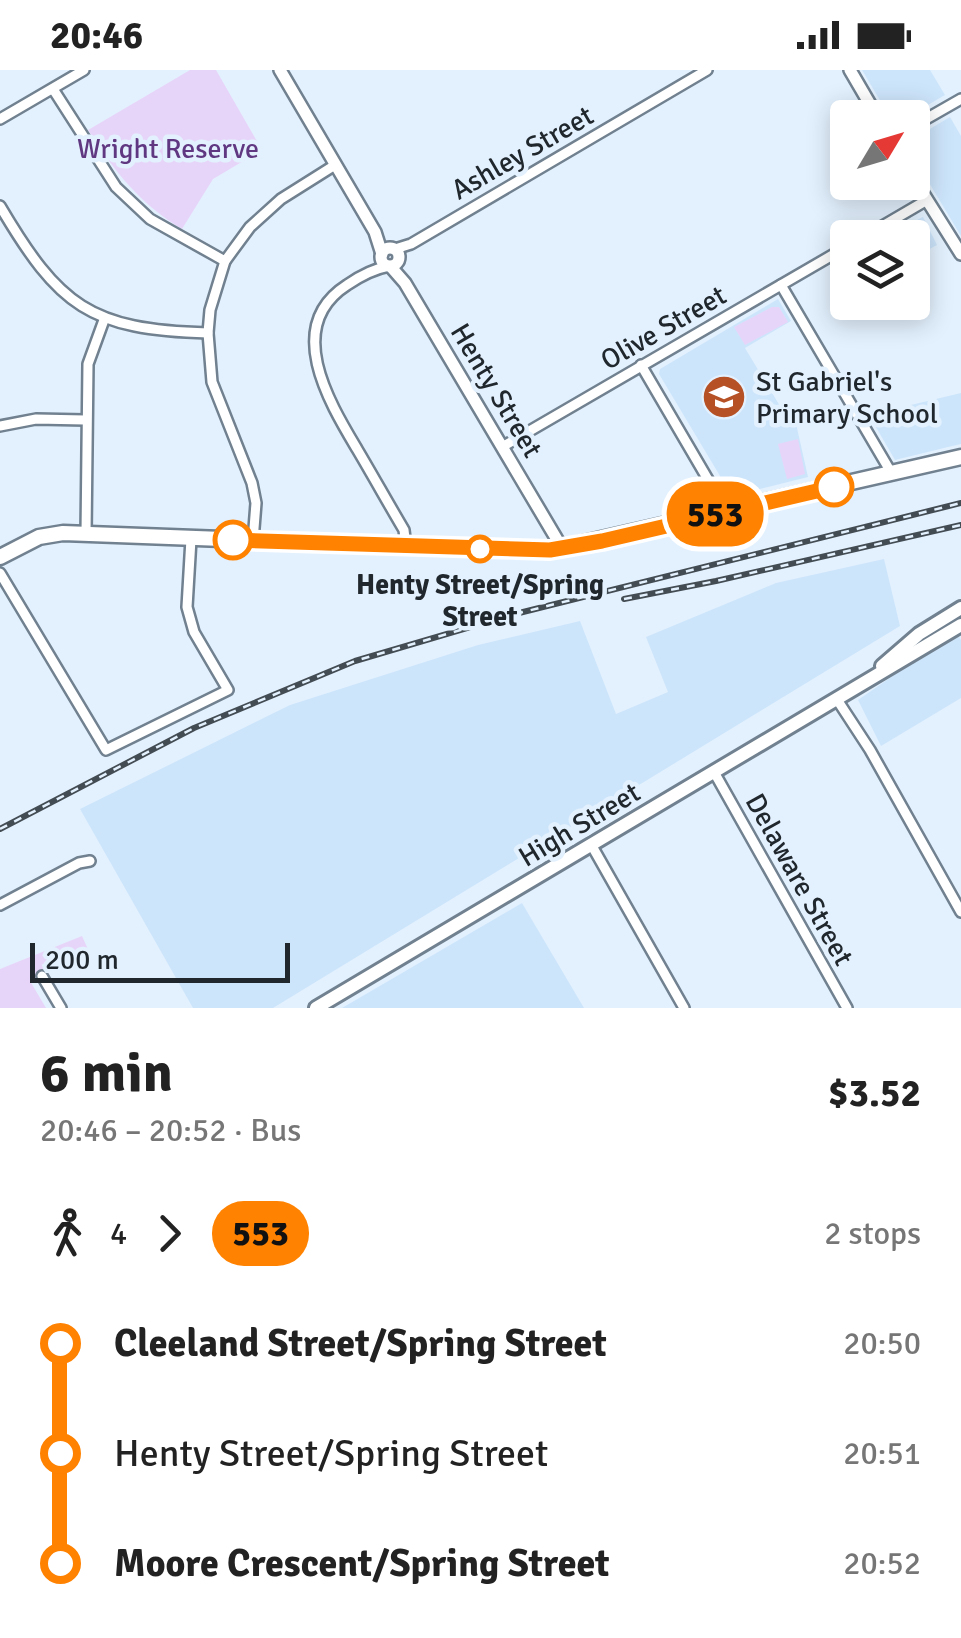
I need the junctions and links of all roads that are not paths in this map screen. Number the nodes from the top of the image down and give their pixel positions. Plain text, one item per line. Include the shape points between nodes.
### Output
1 (84, 70) edge
2 (280, 70) edge
3 (708, 70) edge
4 (850, 70) edge
5 (52, 88) junction
6 (961, 99) edge
7 (868, 100) edge
8 (930, 116) edge
9 (0, 119) edge
10 (335, 165) junction
11 (926, 200) joint
12 (0, 206) edge
13 (892, 220) edge
14 (950, 239) junction
15 (961, 254) edge
16 (830, 256) edge
17 (391, 258) junction
18 (225, 261) junction
19 (961, 263) edge
20 (781, 285) junction
21 (104, 320) junction
22 (208, 333) junction
23 (642, 365) junction
24 (86, 420) junction
25 (0, 426) edge
26 (502, 447) junction
27 (961, 457) edge
28 (913, 468) junction
29 (961, 469) edge
30 (892, 474) junction
31 (727, 512) junction
32 (86, 534) junction
33 (190, 538) junction
34 (253, 541) junction
35 (406, 546) junction
36 (556, 549) junction
37 (0, 557) edge
38 (0, 573) edge
39 (961, 608) edge
40 (960, 628) edge
41 (922, 641) junction
42 (839, 696) junction
43 (714, 772) junction
44 (592, 846) junction
45 (90, 861) dead end
46 (0, 905) edge
47 (961, 912) edge
48 (42, 976) dead end
49 (61, 1008) edge
50 (316, 1008) edge
51 (684, 1008) edge
52 (847, 1008) edge

1 - 5 street
2 - 10 street
3 - 17 street, Ashley Street
4 - 7 street
5 - 9 street
5 - 18 street via 116,186 150,218
6 - 8 street
10 - 17 street
10 - 18 street via 280,199
11 - 13 street
11 - 14 street
12 - 21 street via 54,285
14 - 15 street
14 - 19 street
16 - 20 street, Olive Street
17 - 26 street, Henty Street
17 - 35 street, Ashley Street via 326,305 316,326 315,354 324,390 404,530
18 - 22 street
20 - 23 street, Olive Street
20 - 30 street
21 - 22 street
21 - 24 street via 88,364
22 - 34 street via 216,394 252,483
23 - 26 street, Olive Street
23 - 31 street
24 - 25 street
24 - 32 street
26 - 36 street, Henty Street
27 - 28 main road
28 - 29 main road
28 - 30 main road
30 - 31 main road
31 - 36 main road
32 - 33 main road
32 - 37 main road via 39,537
33 - 34 main road
33 - 38 street via 187,607 228,690 106,750
34 - 35 main road
35 - 36 main road
39 - 41 main road, High Street
40 - 41 main road, High Street
41 - 42 main road, High Street
42 - 43 main road, High Street
42 - 47 street
43 - 44 main road, High Street
43 - 52 street, Delaware Street
44 - 50 main road, High Street
44 - 51 street
45 - 46 street
48 - 49 street

